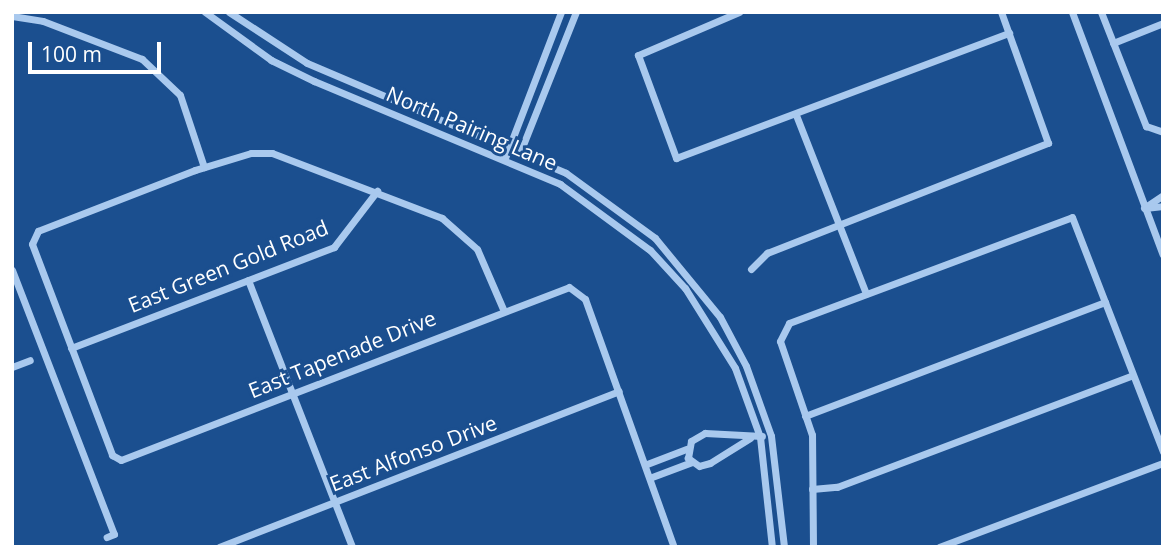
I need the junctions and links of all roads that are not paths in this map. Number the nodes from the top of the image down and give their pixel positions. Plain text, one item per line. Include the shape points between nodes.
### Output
1 (205, 12) edge
2 (229, 12) edge
3 (561, 12) edge
4 (576, 12) edge
5 (739, 12) edge
6 (1001, 12) edge
7 (1072, 12) edge
8 (1101, 12) edge
9 (12, 16) edge
10 (1163, 23) edge
11 (1009, 33) junction
12 (1113, 43) junction
13 (796, 115) junction
14 (1160, 132) edge
15 (509, 147) junction
16 (520, 152) junction
17 (505, 158) junction
18 (516, 162) junction
19 (204, 167) junction
20 (377, 191) junction
21 (1163, 195) edge
22 (1163, 206) edge
23 (1144, 208) junction
24 (840, 225) junction
25 (1163, 255) edge
26 (751, 269) dead end
27 (12, 270) edge
28 (248, 280) junction
29 (866, 294) junction
30 (1105, 302) junction
31 (503, 309) junction
32 (71, 348) junction
33 (30, 360) dead end
34 (12, 367) edge
35 (1133, 375) junction
36 (619, 391) junction
37 (292, 392) junction
38 (805, 416) junction
39 (770, 433) junction
40 (760, 437) junction
41 (750, 438) junction
42 (686, 449) junction
43 (1163, 452) edge
44 (692, 462) junction
45 (1163, 463) edge
46 (646, 464) junction
47 (652, 477) junction
48 (812, 489) junction
49 (335, 502) junction
50 (107, 537) dead end
51 (949, 545) edge
52 (219, 547) edge
53 (352, 547) edge
54 (674, 547) edge
55 (772, 547) edge
56 (784, 547) edge
57 (813, 547) edge
58 (939, 547) edge

1 - 17 street, North Pairing Lane via 303,76
2 - 15 street, North Pairing Lane via 307,63
3 - 15 street
4 - 16 street
5 - 13 street via 638,55 671,153 681,160
6 - 11 street
7 - 23 street
8 - 12 street
9 - 19 street via 43,21 142,59 180,95
10 - 12 street
11 - 13 street
11 - 24 street via 1050,138 1041,149
12 - 14 street via 1146,126
13 - 24 street
15 - 16 street, North Pairing Lane
15 - 17 street
16 - 18 street
16 - 39 street, North Pairing Lane via 614,204 685,270 746,366
17 - 18 street, North Pairing Lane
18 - 40 street, North Pairing Lane via 604,213 685,288 736,368
19 - 20 street via 272,153
19 - 32 street via 38,231 32,244
20 - 28 street, East Green Gold Road via 334,247
20 - 31 street via 456,228 485,264
21 - 23 street
22 - 23 street
23 - 25 street
24 - 26 street via 767,253
24 - 29 street
27 - 50 street via 114,534
28 - 32 street, East Green Gold Road
28 - 37 street
29 - 30 street via 1072,217
29 - 38 street via 786,328 780,341
30 - 35 street
30 - 38 street
31 - 36 street, East Tapenade Drive via 561,286 576,292
31 - 37 street, East Tapenade Drive
32 - 37 street, East Tapenade Drive via 112,456 121,460
33 - 34 street
35 - 43 street
35 - 48 street via 836,487
36 - 46 street
36 - 49 street, East Alfonso Drive
37 - 49 street
38 - 48 street
39 - 40 street
39 - 56 street, North Pairing Lane
40 - 41 street
40 - 55 street, North Pairing Lane
41 - 42 street via 705,433
41 - 44 street via 710,463
42 - 44 street
42 - 46 street
44 - 47 street
45 - 51 street
46 - 47 street
47 - 54 street
48 - 57 street
49 - 52 street, East Alfonso Drive
49 - 53 street
51 - 58 street

